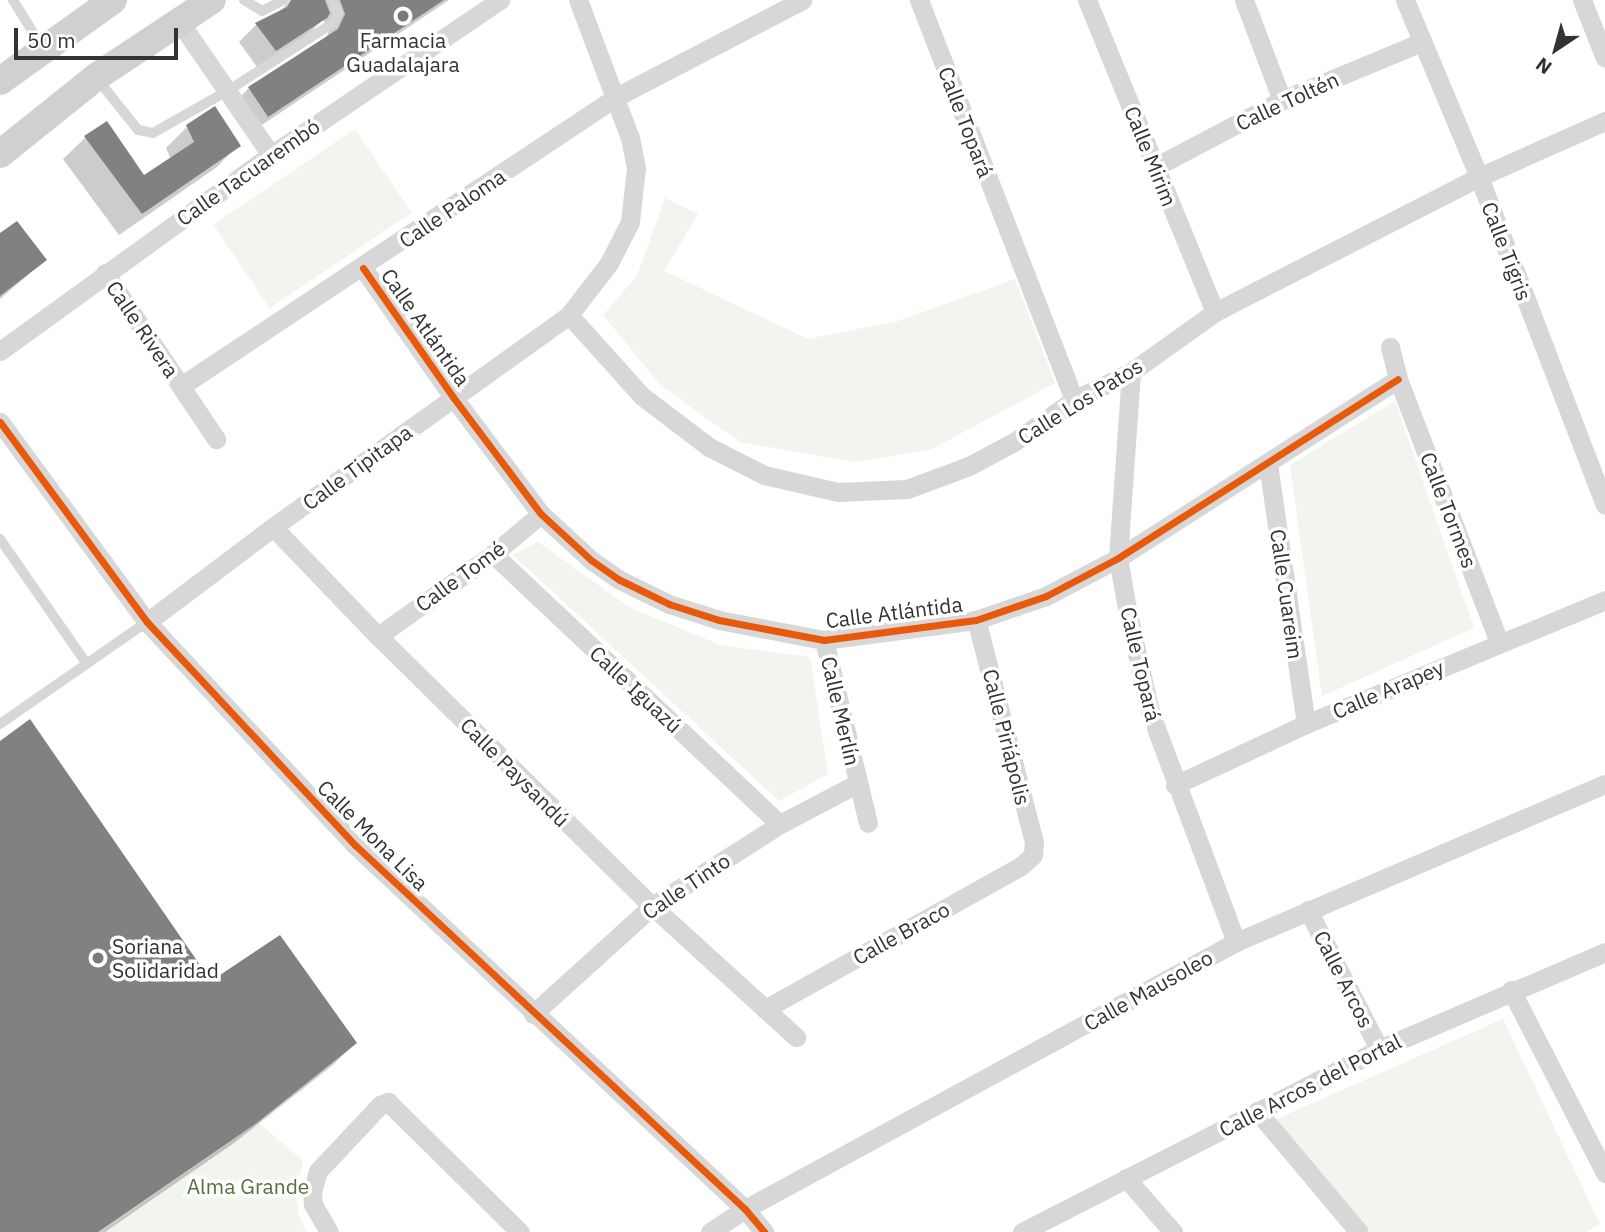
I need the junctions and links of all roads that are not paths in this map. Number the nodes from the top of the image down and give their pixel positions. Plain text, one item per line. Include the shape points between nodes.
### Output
1 (13, 0) edge
2 (212, 0) edge
3 (244, 0) edge
4 (284, 0) edge
5 (332, 0) edge
6 (500, 0) edge
7 (578, 0) edge
8 (802, 0) edge
9 (919, 0) edge
10 (1087, 0) edge
11 (1244, 0) edge
12 (1405, 0) edge
13 (1582, 0) edge
14 (101, 4) edge
15 (179, 21) junction
16 (1422, 42) junction
17 (43, 49) junction
18 (1605, 58) edge
19 (96, 78) junction
20 (0, 82) edge
21 (229, 90) junction
22 (616, 97) junction
23 (1282, 100) junction
24 (1605, 121) edge
25 (0, 153) edge
26 (271, 155) junction
27 (1155, 167) junction
28 (1479, 177) junction
29 (363, 268) junction
30 (106, 273) junction
31 (1214, 312) junction
32 (569, 315) junction
33 (1390, 346) dead end
34 (0, 351) edge
35 (1131, 372) junction
36 (1398, 379) junction
37 (181, 386) junction
38 (453, 397) junction
39 (1074, 400) junction
40 (0, 422) edge
41 (216, 439) dead end
42 (1268, 464) junction
43 (1605, 505) edge
44 (541, 514) junction
45 (273, 527) junction
46 (0, 539) edge
47 (493, 554) junction
48 (1118, 558) junction
49 (1605, 600) edge
50 (976, 620) junction
51 (147, 622) junction
52 (377, 636) junction
53 (824, 640) junction
54 (1499, 642) junction
55 (87, 664) junction
56 (0, 724) edge
57 (1306, 724) junction
58 (858, 783) junction
59 (1605, 784) edge
60 (1175, 785) junction
61 (868, 823) dead end
62 (780, 824) junction
63 (1033, 855) joint
64 (652, 906) junction
65 (1308, 909) junction
66 (1236, 942) junction
67 (1605, 952) edge
68 (1511, 990) junction
69 (765, 1009) junction
70 (533, 1014) junction
71 (796, 1037) dead end
72 (1379, 1049) junction
73 (1257, 1111) junction
74 (1605, 1173) edge
75 (1126, 1178) junction
76 (745, 1209) junction
77 (329, 1232) edge
78 (520, 1232) edge
79 (710, 1232) edge
80 (764, 1232) edge
81 (1022, 1232) edge
82 (1173, 1232) edge
83 (1359, 1232) edge

1 - 17 lane
2 - 15 main road
3 - 4 lane via 262,11
5 - 21 lane via 338,13 333,23
6 - 26 street, Calle Tacuarembó
7 - 22 street
8 - 22 street, Calle Paloma
9 - 39 street, Calle Topará
10 - 27 street, Calle Mirim
11 - 23 street
12 - 16 street, Calle Tigris
13 - 18 street
14 - 17 main road
15 - 19 main road
15 - 21 street
16 - 23 street, Calle Toltén
16 - 28 street, Calle Tigris
17 - 20 main road
19 - 21 lane via 146,134
19 - 25 main road
21 - 26 street
22 - 29 street, Calle Paloma
22 - 32 street, Calle Tipitapa via 636,168 630,222 609,263
23 - 27 street, Calle Toltén
24 - 28 street, Calle Los Patos
26 - 30 street, Calle Tacuarembó
27 - 31 street, Calle Mirim
28 - 31 street, Calle Los Patos
28 - 43 street, Calle Tigris
29 - 37 street, Calle Paloma
29 - 38 street, Calle Atlántida
30 - 34 street, Calle Tacuarembó
30 - 37 street, Calle Rivera
31 - 35 street, Calle Los Patos
32 - 38 street, Calle Tipitapa
32 - 39 street, Calle Los Patos via 642,396 709,447 764,475 838,492 907,489 970,466
33 - 36 street, Calle Tormes
35 - 39 street, Calle Los Patos
35 - 48 street, Calle Topará
36 - 42 street, Calle Atlántida
36 - 54 street, Calle Tormes
37 - 41 street, Calle Rivera
38 - 44 street, Calle Atlántida
38 - 45 street, Calle Tipitapa
40 - 51 street, Calle Mona Lisa
42 - 48 street, Calle Atlántida
42 - 57 street, Calle Cuareim
44 - 47 street, Calle Tomé
44 - 53 street, Calle Atlántida via 591,560 669,604 719,620
45 - 51 street, Calle Tipitapa
45 - 52 street, Calle Paysandú
46 - 55 lane
47 - 52 street, Calle Tomé
47 - 62 street, Calle Iguazú
48 - 50 street, Calle Atlántida via 1046,596
48 - 60 street, Calle Topará via 1150,712
49 - 54 street, Calle Arapey
50 - 53 street, Calle Atlántida
50 - 63 street, Calle Piriápolis via 1034,842
51 - 55 lane
51 - 70 street, Calle Mona Lisa via 355,845
52 - 64 street, Calle Paysandú
53 - 58 street, Calle Merlín
54 - 57 street, Calle Arapey
55 - 56 lane
57 - 60 street, Calle Arapey
58 - 61 street, Calle Merlín
58 - 62 street, Calle Tinto
59 - 65 street, Calle Mausoleo
60 - 66 street, Calle Topará
62 - 64 street, Calle Tinto
63 - 69 street, Calle Braco via 1021,866
64 - 69 street, Calle Paysandú
64 - 70 street, Calle Tinto
65 - 66 street, Calle Mausoleo
65 - 72 street, Calle Arcos
66 - 76 street, Calle Mausoleo
67 - 68 street, Calle Arcos del Portal
68 - 72 street, Calle Arcos del Portal
68 - 74 street
69 - 71 street, Calle Paysandú
70 - 76 street, Calle Mona Lisa
72 - 73 street, Calle Arcos del Portal
73 - 75 street, Calle Arcos del Portal
73 - 83 street
75 - 81 street, Calle Arcos del Portal
75 - 82 street
76 - 79 street, Calle Mausoleo
76 - 80 street, Calle Mona Lisa
77 - 78 street via 313,1203 318,1171 388,1102

